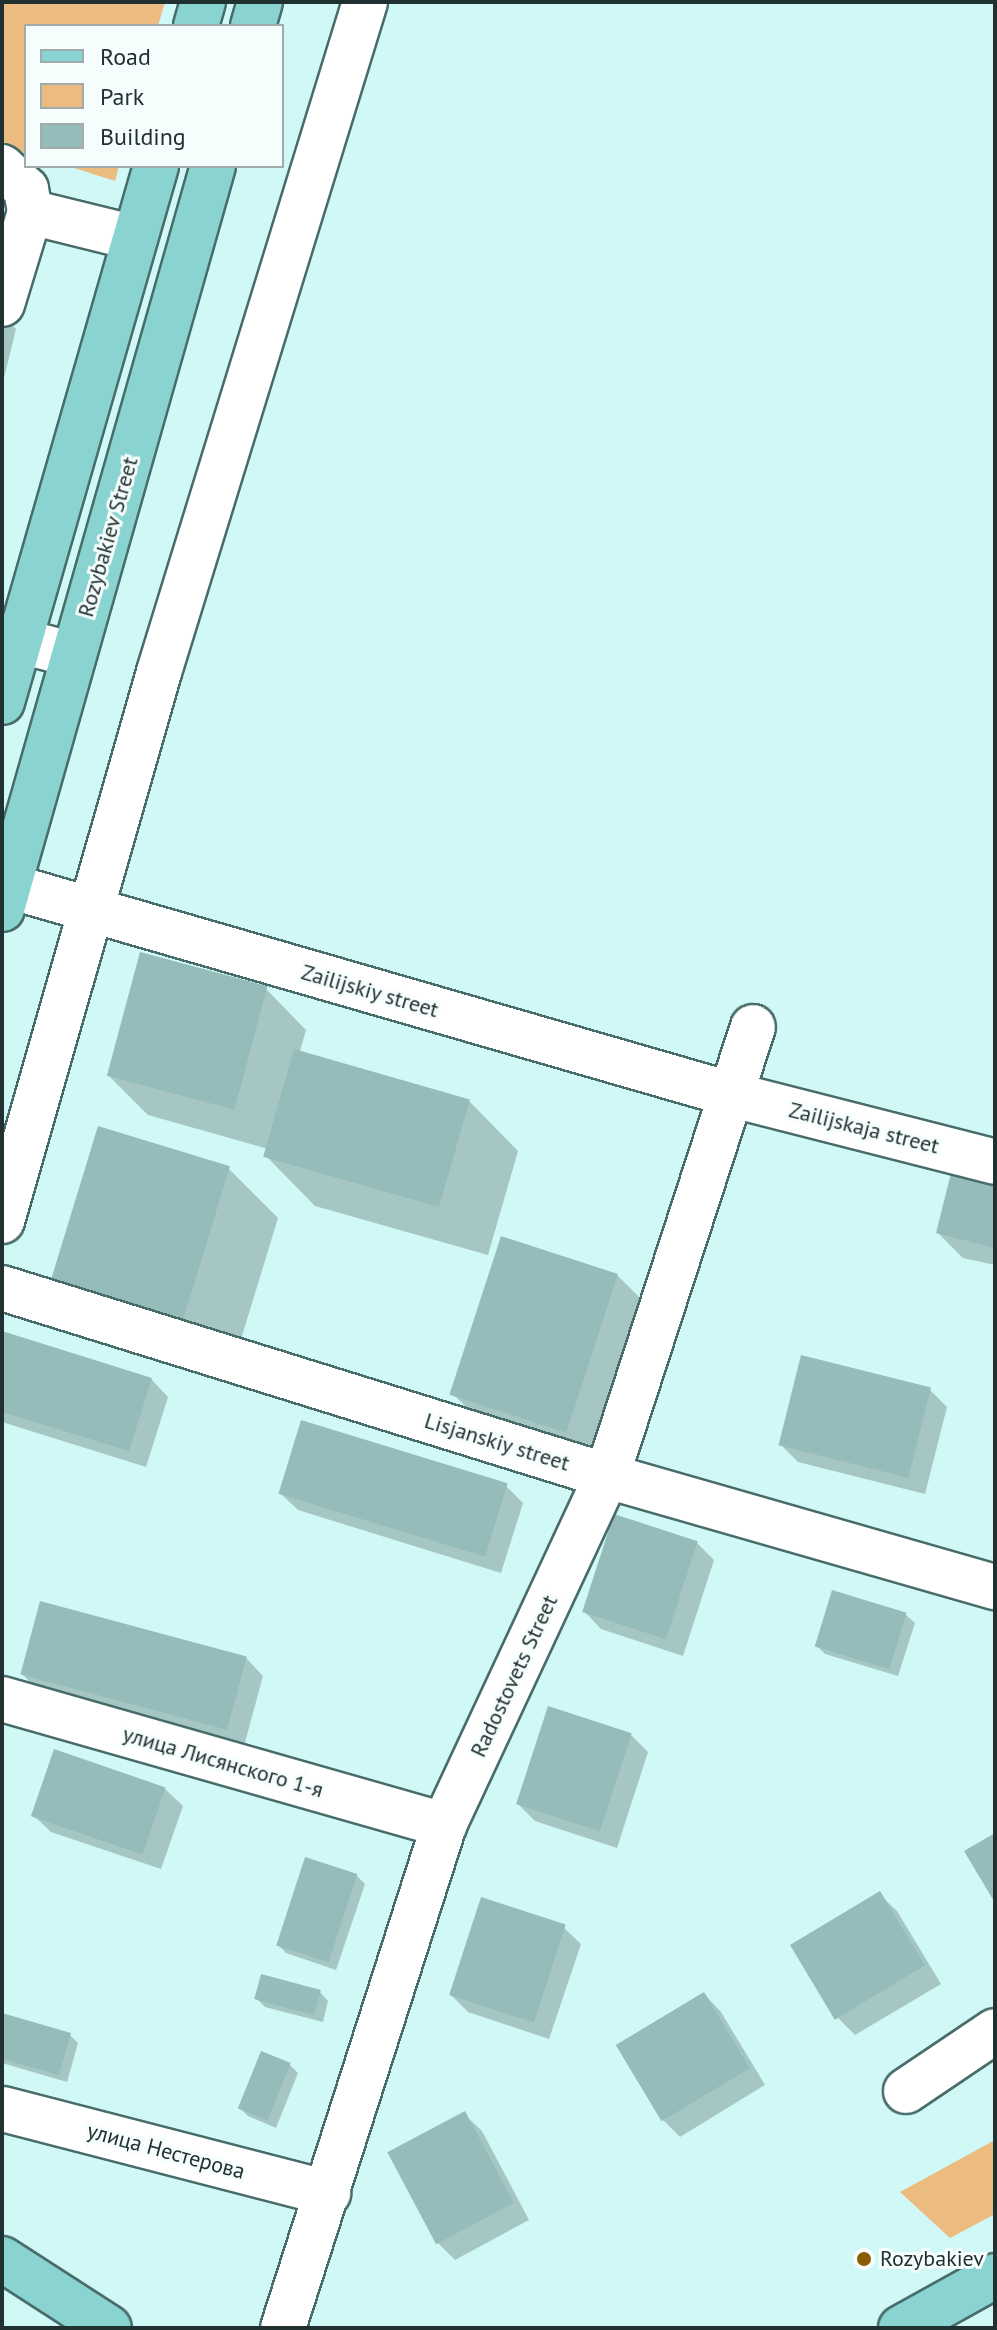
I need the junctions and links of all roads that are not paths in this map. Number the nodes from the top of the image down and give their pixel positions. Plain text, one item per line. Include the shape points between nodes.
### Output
1 (203, 2) edge
2 (260, 2) edge
3 (365, 2) edge
4 (197, 24) edge
5 (254, 24) edge
6 (2, 167) edge
7 (155, 168) edge
8 (212, 168) edge
9 (30, 212) junction
10 (135, 238) junction
11 (2, 304) edge
12 (11, 638) edge
13 (74, 655) junction
14 (2, 702) edge
15 (5, 897) edge
16 (90, 911) junction
17 (753, 1027) dead end
18 (733, 1095) junction
19 (995, 1162) edge
20 (2, 1221) edge
21 (2, 1288) edge
22 (607, 1476) junction
23 (995, 1587) edge
24 (2, 1699) edge
25 (444, 1825) junction
26 (995, 2031) edge
27 (906, 2091) dead end
28 (3, 2109) edge
29 (328, 2193) junction
30 (2, 2259) edge
31 (995, 2276) edge
32 (109, 2328) edge
33 (283, 2328) edge
34 (901, 2328) edge

1 - 4 main road
2 - 5 main road
3 - 16 street
6 - 9 street via 26,189
7 - 10 main road
8 - 13 main road, Rozybakiev Street
9 - 10 street
9 - 11 street
10 - 12 main road
12 - 13 street
12 - 14 main road
13 - 15 main road, Rozybakiev Street
15 - 16 street, Zailijskiy street
16 - 18 street, Zailijskiy street
16 - 20 street
17 - 18 street, Radostovets Street
18 - 19 street, Zailijskaja street
18 - 22 street, Radostovets Street
21 - 22 street, Lisjanskiy street
22 - 23 street, Lisjanskiy street
22 - 25 street, Radostovets Street
24 - 25 street, улица Лисянского 1-я
25 - 29 street, Radostovets Street
26 - 27 street
28 - 29 street, улица Нестерова
29 - 33 street, Radostovets Street
30 - 32 main road
31 - 34 main road

